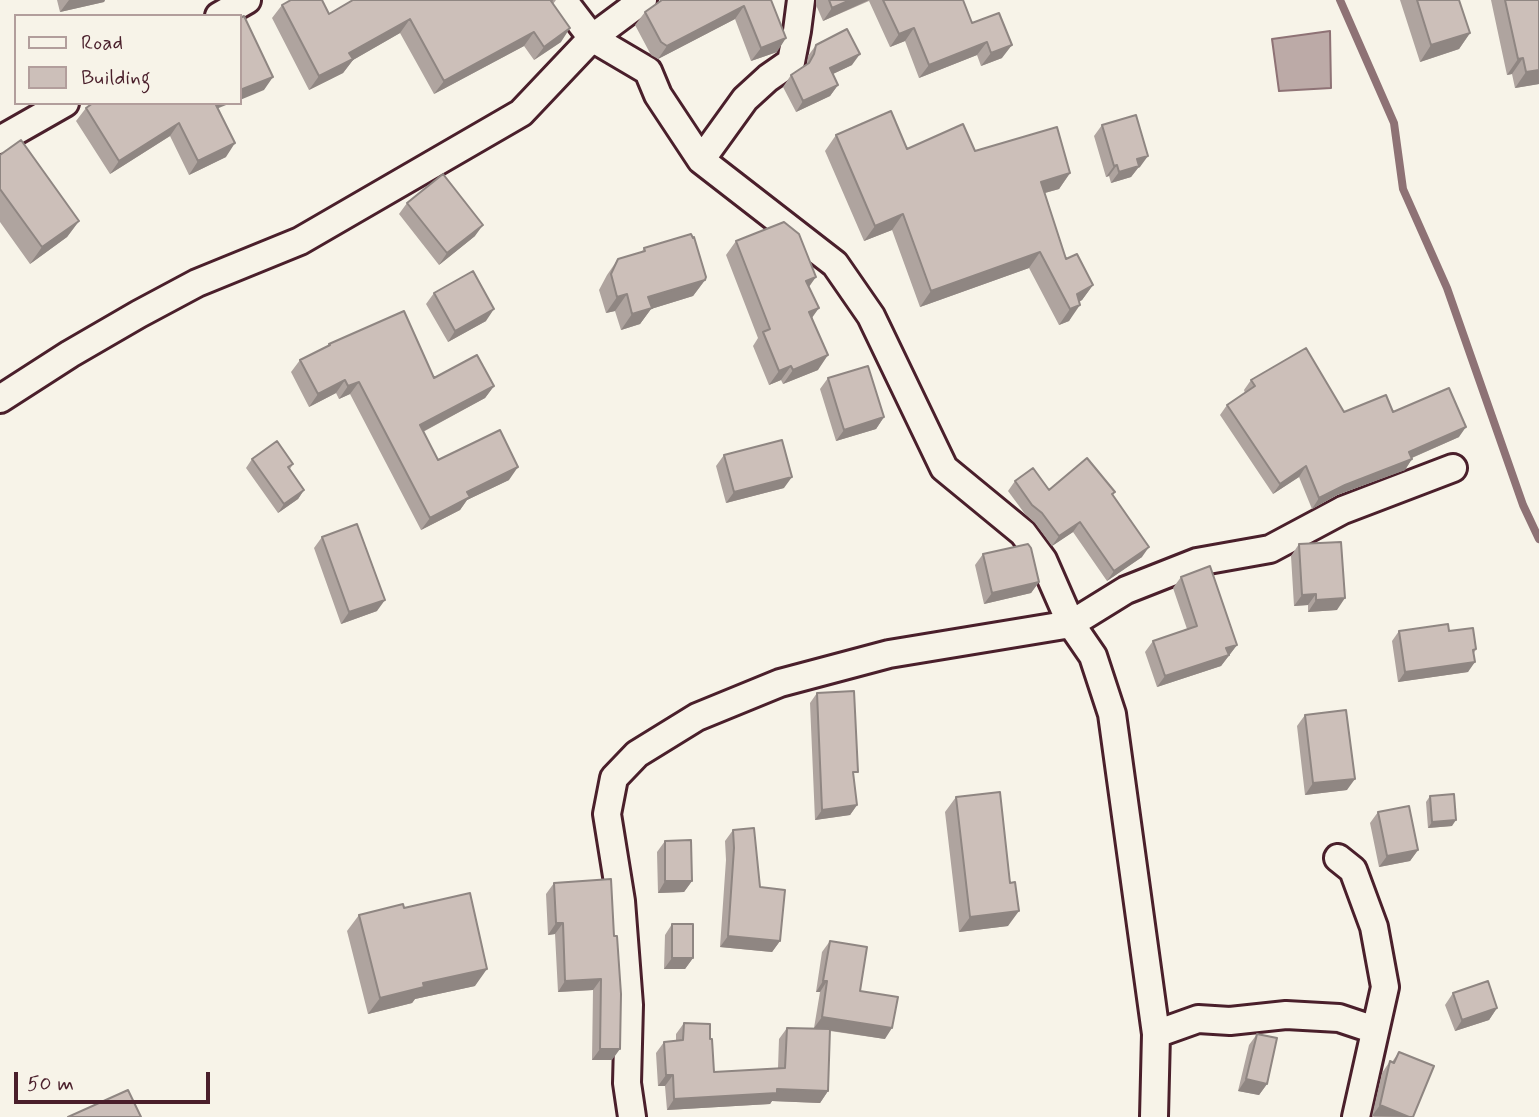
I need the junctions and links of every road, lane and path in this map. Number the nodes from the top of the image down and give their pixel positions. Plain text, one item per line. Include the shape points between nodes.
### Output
1 (247, 0) edge
2 (563, 0) edge
3 (643, 0) edge
4 (802, 0) edge
5 (222, 14) edge
6 (592, 38) junction
7 (61, 105) edge
8 (0, 140) edge
9 (701, 160) junction
10 (0, 399) edge
11 (1453, 468) dead end
12 (1071, 624) junction
13 (1338, 858) dead end
14 (1375, 1030) junction
15 (1156, 1034) junction
16 (632, 1117) edge
17 (1154, 1117) edge
18 (1356, 1117) edge

1 - 5 street
2 - 6 street
3 - 6 street
4 - 9 street via 790,62 745,99
6 - 9 street via 648,71 658,95
6 - 10 street via 521,114 300,241 197,283 139,314
7 - 8 street
9 - 12 street via 835,264 871,316 944,468 1023,533 1043,560
11 - 12 street via 1343,510 1270,549 1197,562 1126,590
12 - 15 street via 1093,656 1112,714
12 - 16 street via 889,654 780,683 697,717 637,754 614,778 607,814 621,901
13 - 14 street via 1353,870 1374,927 1385,987
14 - 15 street via 1339,1018 1286,1015 1198,1019
14 - 18 street
15 - 17 street

